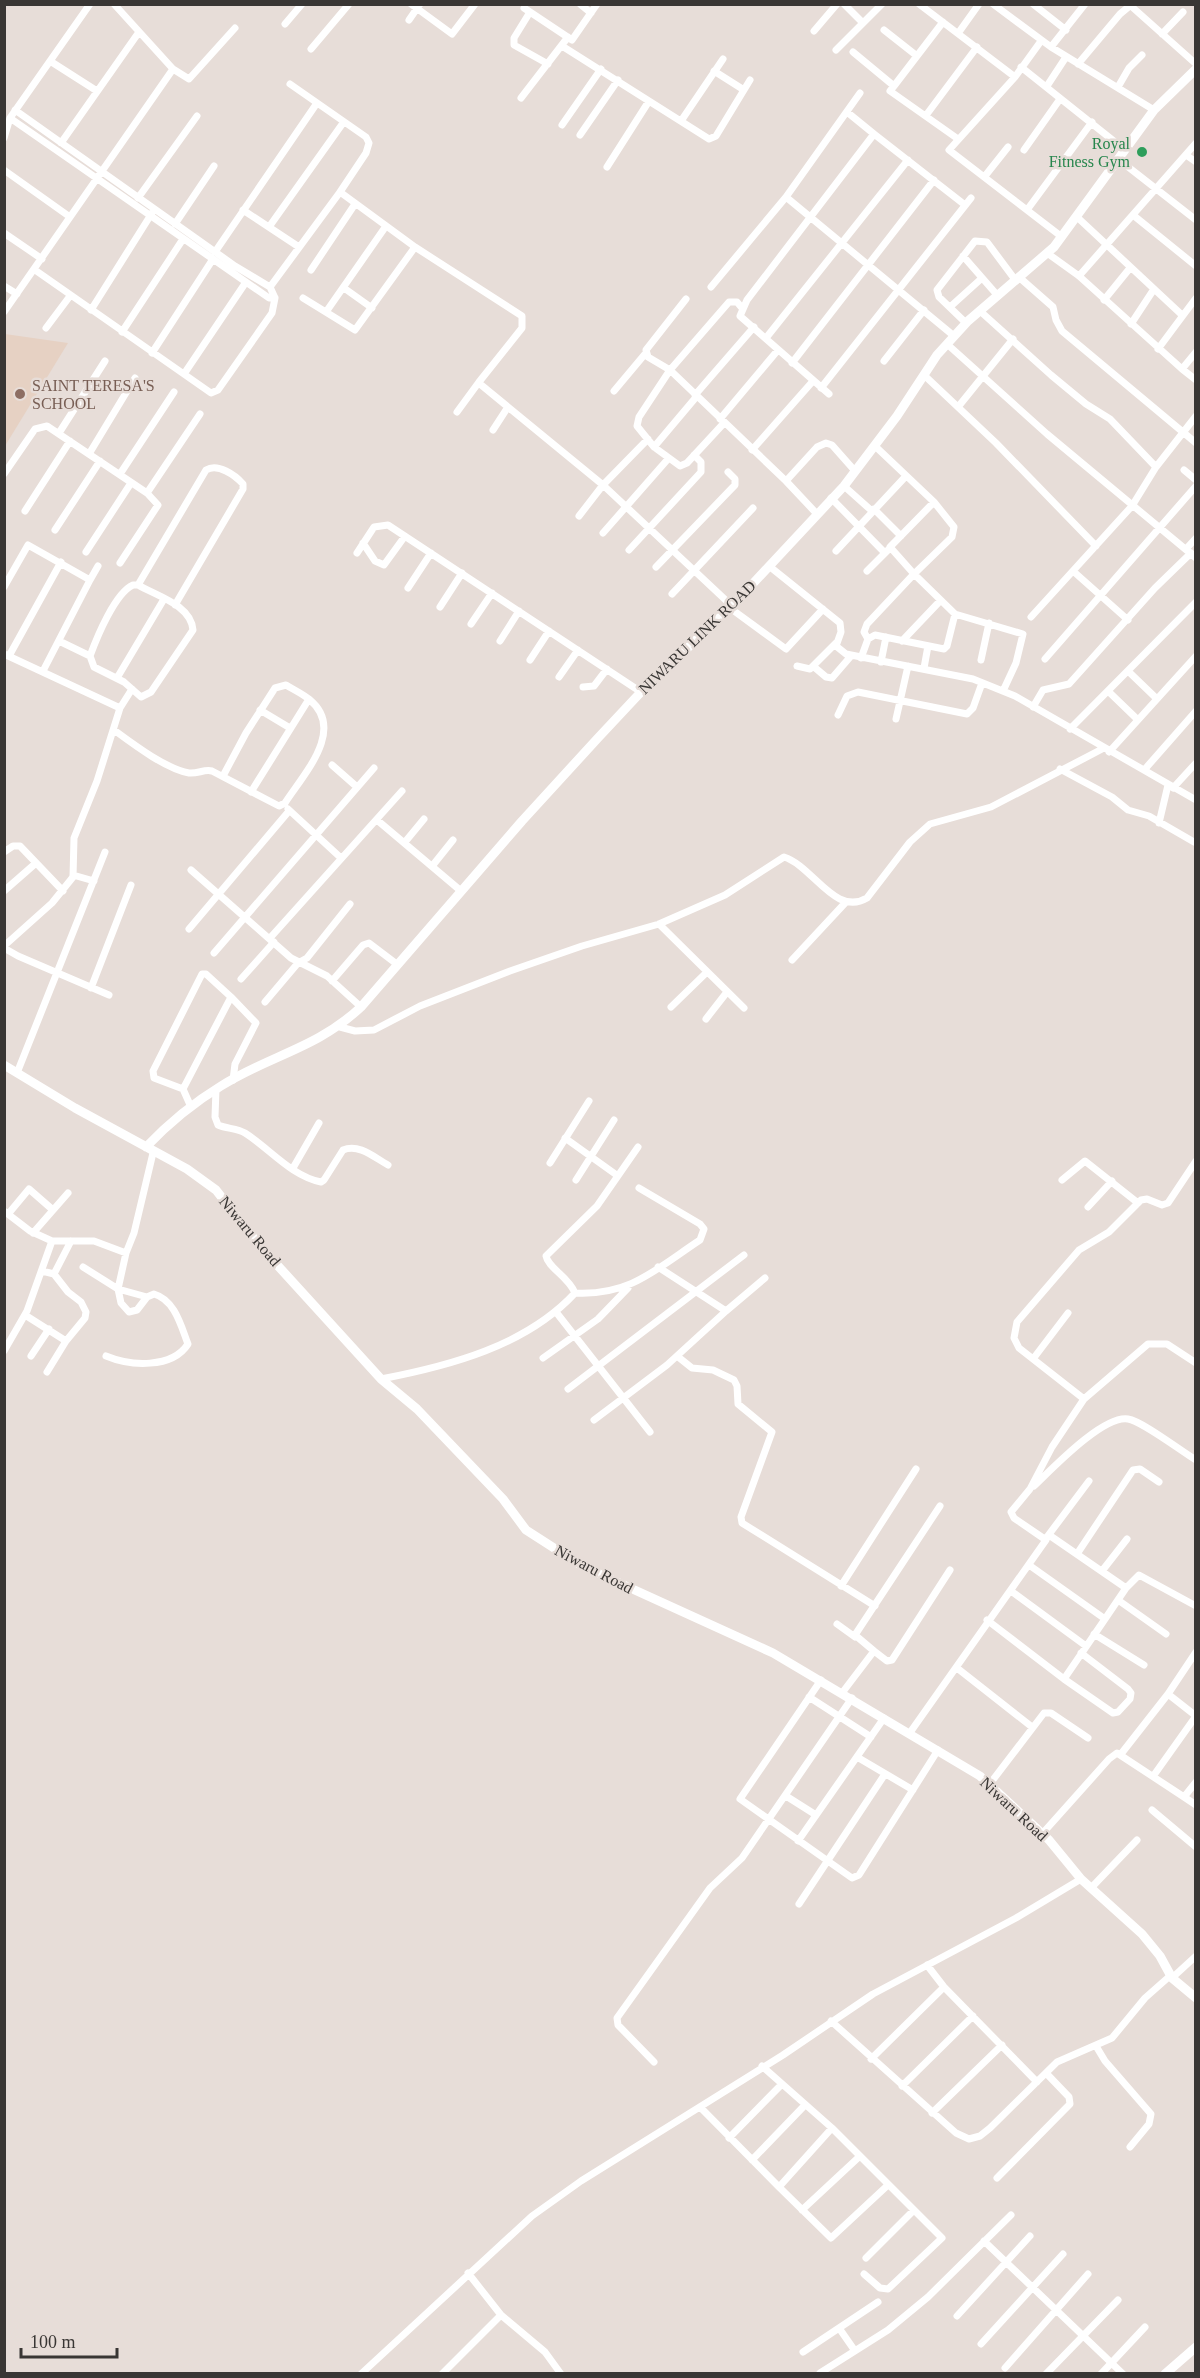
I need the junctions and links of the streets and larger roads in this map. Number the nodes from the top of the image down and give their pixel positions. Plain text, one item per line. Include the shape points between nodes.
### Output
1 (90, 4) edge
2 (114, 4) edge
3 (302, 4) edge
4 (349, 4) edge
5 (475, 4) edge
6 (579, 4) edge
7 (597, 4) edge
8 (837, 4) edge
9 (844, 4) edge
10 (882, 4) edge
11 (919, 4) edge
12 (979, 4) edge
13 (993, 4) edge
14 (1033, 4) edge
15 (1085, 4) edge
16 (1131, 5) edge
17 (416, 6) edge
18 (1183, 12) dead end
19 (591, 13) junction
20 (409, 20) dead end
21 (862, 22) junction
22 (943, 22) junction
23 (285, 24) dead end
24 (235, 28) dead end
25 (884, 30) dead end
26 (1066, 30) junction
27 (814, 31) dead end
28 (139, 32) junction
29 (959, 32) junction
30 (1162, 34) junction
31 (568, 37) junction
32 (1041, 41) junction
33 (562, 46) junction
34 (977, 47) junction
35 (1051, 47) junction
36 (311, 49) dead end
37 (836, 50) dead end
38 (853, 52) dead end
39 (1142, 55) dead end
40 (917, 56) junction
41 (1066, 57) junction
42 (723, 59) dead end
43 (50, 61) junction
44 (548, 64) junction
45 (1078, 64) junction
46 (1021, 67) junction
47 (1196, 67) edge
48 (173, 69) junction
49 (601, 69) junction
50 (714, 71) junction
51 (1015, 76) junction
52 (618, 80) junction
53 (750, 80) dead end
54 (291, 84) dead end
55 (894, 86) junction
56 (1047, 86) junction
57 (1118, 87) junction
58 (744, 90) junction
59 (97, 91) junction
60 (860, 93) dead end
61 (521, 99) dead end
62 (1060, 99) junction
63 (649, 101) junction
64 (317, 103) junction
65 (15, 110) junction
66 (1154, 110) junction
67 (847, 112) junction
68 (927, 114) junction
69 (197, 116) dead end
70 (10, 118) junction
71 (681, 121) junction
72 (1092, 122) junction
73 (343, 123) junction
74 (562, 125) dead end
75 (874, 134) junction
76 (580, 135) dead end
77 (4, 138) edge
78 (958, 139) junction
79 (61, 143) junction
80 (1196, 143) edge
81 (1008, 147) dead end
82 (1024, 150) dead end
83 (1125, 150) junction
84 (1186, 155) junction
85 (1118, 159) junction
86 (908, 160) junction
87 (1196, 162) edge
88 (214, 166) dead end
89 (607, 167) dead end
90 (4, 170) edge
91 (102, 172) junction
92 (985, 176) junction
93 (96, 179) junction
94 (934, 180) junction
95 (1156, 190) junction
96 (340, 192) junction
97 (786, 197) junction
98 (138, 198) junction
99 (971, 198) dead end
100 (355, 204) junction
101 (965, 205) junction
102 (243, 210) junction
103 (1027, 210) junction
104 (153, 213) junction
105 (810, 216) junction
106 (1133, 216) junction
107 (70, 217) junction
108 (1077, 218) junction
109 (1196, 220) edge
110 (175, 224) junction
111 (386, 226) junction
112 (269, 227) junction
113 (4, 233) edge
114 (1062, 237) junction
115 (183, 238) junction
116 (841, 241) junction
117 (1106, 246) junction
118 (299, 247) junction
119 (415, 247) junction
120 (1047, 253) junction
121 (214, 255) junction
122 (963, 256) junction
123 (42, 259) junction
124 (868, 263) junction
125 (1196, 266) edge
126 (1130, 268) junction
127 (35, 270) junction
128 (311, 270) dead end
129 (1079, 276) junction
130 (982, 278) junction
131 (1018, 280) junction
132 (246, 282) junction
133 (4, 286) edge
134 (270, 287) junction
135 (711, 287) dead end
136 (344, 288) junction
137 (898, 288) junction
138 (1154, 290) junction
139 (17, 294) junction
140 (70, 296) junction
141 (998, 296) junction
142 (274, 297) junction
143 (303, 298) dead end
144 (1196, 298) edge
145 (686, 299) dead end
146 (1104, 300) junction
147 (372, 308) junction
148 (742, 308) junction
149 (950, 308) junction
150 (91, 310) junction
151 (924, 310) junction
152 (980, 311) junction
153 (4, 312) edge
154 (326, 312) junction
155 (1182, 315) junction
156 (966, 323) junction
157 (1131, 324) junction
158 (754, 327) junction
159 (46, 328) dead end
160 (122, 332) junction
161 (766, 338) junction
162 (1013, 339) junction
163 (951, 340) junction
164 (1158, 349) junction
165 (778, 350) junction
166 (1196, 352) edge
167 (152, 353) junction
168 (645, 354) junction
169 (105, 361) dead end
170 (884, 361) dead end
171 (792, 363) junction
172 (1182, 369) junction
173 (670, 370) junction
174 (184, 374) junction
175 (924, 375) junction
176 (981, 376) junction
177 (135, 378) dead end
178 (1196, 380) edge
179 (813, 381) junction
180 (479, 382) junction
181 (821, 388) junction
182 (174, 392) dead end
183 (614, 392) dead end
184 (829, 394) dead end
185 (696, 395) junction
186 (508, 407) junction
187 (958, 407) junction
188 (457, 412) dead end
189 (200, 414) dead end
190 (1196, 416) edge
191 (722, 421) junction
192 (493, 430) dead end
193 (1183, 432) junction
194 (59, 433) junction
195 (648, 439) junction
196 (70, 441) junction
197 (1196, 442) edge
198 (875, 446) junction
199 (654, 447) junction
200 (752, 450) junction
201 (89, 454) junction
202 (694, 455) junction
203 (668, 459) junction
204 (100, 461) junction
205 (1156, 467) junction
206 (855, 471) junction
207 (1184, 471) dead end
208 (729, 472) dead end
209 (4, 474) edge
210 (120, 474) junction
211 (906, 476) junction
212 (1196, 480) edge
213 (786, 481) junction
214 (131, 483) junction
215 (603, 485) junction
216 (844, 486) junction
217 (1196, 486) edge
218 (147, 493) junction
219 (831, 498) junction
220 (934, 502) junction
221 (626, 506) junction
222 (1132, 506) junction
223 (753, 508) dead end
224 (873, 510) junction
225 (25, 511) dead end
226 (817, 514) junction
227 (579, 516) dead end
228 (858, 525) junction
229 (649, 527) junction
230 (1161, 528) junction
231 (55, 530) dead end
232 (603, 533) dead end
233 (405, 536) junction
234 (901, 536) junction
235 (1196, 538) edge
236 (363, 543) junction
237 (1096, 546) junction
238 (629, 550) dead end
239 (671, 550) junction
240 (888, 550) junction
241 (836, 551) dead end
242 (86, 552) dead end
243 (357, 553) dead end
244 (431, 553) junction
245 (1191, 553) edge
246 (61, 562) junction
247 (120, 563) dead end
248 (98, 566) dead end
249 (769, 566) junction
250 (656, 567) dead end
251 (693, 571) junction
252 (867, 571) dead end
253 (1073, 571) junction
254 (462, 573) junction
255 (914, 574) junction
256 (90, 580) junction
257 (138, 585) junction
258 (4, 587) edge
259 (408, 588) dead end
260 (492, 593) junction
261 (672, 594) dead end
262 (1100, 595) junction
263 (164, 598) junction
264 (940, 601) junction
265 (1196, 603) edge
266 (175, 605) junction
267 (440, 607) dead end
268 (731, 607) junction
269 (823, 609) junction
270 (519, 611) junction
271 (955, 614) junction
272 (1031, 617) dead end
273 (1128, 620) junction
274 (471, 624) dead end
275 (989, 624) junction
276 (549, 631) junction
277 (886, 637) junction
278 (868, 639) junction
279 (59, 640) junction
280 (500, 641) dead end
281 (902, 641) junction
282 (836, 643) junction
283 (928, 646) junction
284 (578, 650) junction
285 (7, 655) edge
286 (90, 656) junction
287 (851, 656) junction
288 (1196, 656) edge
289 (861, 658) junction
290 (1045, 659) dead end
291 (530, 660) dead end
292 (981, 660) dead end
293 (881, 662) junction
294 (796, 666) dead end
295 (813, 666) junction
296 (908, 666) junction
297 (924, 668) junction
298 (607, 669) junction
299 (43, 671) junction
300 (1129, 672) junction
301 (559, 677) dead end
302 (117, 678) junction
303 (982, 683) junction
304 (583, 687) dead end
305 (132, 689) junction
306 (1003, 691) junction
307 (641, 692) junction
308 (1109, 692) junction
309 (1156, 698) junction
310 (309, 699) junction
311 (900, 701) junction
312 (1033, 707) junction
313 (120, 708) junction
314 (260, 710) junction
315 (1196, 711) edge
316 (838, 715) dead end
317 (896, 719) dead end
318 (1137, 719) junction
319 (290, 728) junction
320 (1070, 729) junction
321 (114, 730) junction
322 (1107, 750) junction
323 (1196, 763) edge
324 (333, 765) dead end
325 (374, 768) dead end
326 (1060, 769) junction
327 (1145, 769) junction
328 (223, 776) junction
329 (1171, 786) junction
330 (357, 787) junction
331 (402, 791) dead end
332 (252, 792) junction
333 (1196, 800) edge
334 (285, 803) junction
335 (289, 811) junction
336 (423, 819) dead end
337 (377, 820) junction
338 (1159, 823) junction
339 (315, 835) junction
340 (453, 840) dead end
341 (405, 842) junction
342 (1194, 842) edge
343 (4, 852) edge
344 (105, 852) dead end
345 (341, 858) junction
346 (36, 863) junction
347 (433, 866) junction
348 (191, 870) dead end
349 (73, 875) junction
350 (94, 881) junction
351 (131, 885) dead end
352 (4, 891) edge
353 (63, 891) junction
354 (461, 891) junction
355 (220, 895) junction
356 (846, 902) junction
357 (350, 904) dead end
358 (244, 916) junction
359 (658, 924) junction
360 (189, 928) dead end
361 (272, 940) junction
362 (4, 947) edge
363 (214, 953) dead end
364 (792, 960) dead end
365 (298, 963) junction
366 (398, 965) junction
367 (707, 972) junction
368 (57, 973) junction
369 (241, 979) dead end
370 (332, 981) junction
371 (91, 987) junction
372 (728, 992) junction
373 (109, 995) dead end
374 (231, 997) junction
375 (265, 1002) dead end
376 (361, 1007) junction
377 (671, 1007) dead end
378 (744, 1008) dead end
379 (706, 1020) dead end
380 (340, 1027) junction
381 (4, 1065) edge
382 (17, 1073) junction
383 (233, 1080) junction
384 (183, 1089) junction
385 (216, 1089) junction
386 (589, 1101) dead end
387 (191, 1107) junction
388 (614, 1120) dead end
389 (319, 1123) dead end
390 (565, 1138) junction
391 (638, 1147) dead end
392 (150, 1150) junction
393 (592, 1156) junction
394 (1196, 1161) edge
395 (549, 1162) dead end
396 (388, 1166) dead end
397 (293, 1168) junction
398 (618, 1176) junction
399 (576, 1180) dead end
400 (1062, 1180) dead end
401 (1112, 1181) junction
402 (639, 1188) dead end
403 (68, 1193) dead end
404 (1138, 1203) junction
405 (1088, 1207) dead end
406 (52, 1210) junction
407 (7, 1212) edge
408 (33, 1233) junction
409 (52, 1241) junction
410 (71, 1241) junction
411 (126, 1253) junction
412 (744, 1255) dead end
413 (83, 1267) dead end
414 (658, 1267) junction
415 (42, 1271) junction
416 (54, 1274) junction
417 (765, 1278) dead end
418 (630, 1286) junction
419 (118, 1289) junction
420 (695, 1290) junction
421 (575, 1293) junction
422 (147, 1297) junction
423 (726, 1311) junction
424 (555, 1312) junction
425 (1068, 1313) dead end
426 (25, 1316) junction
427 (49, 1329) junction
428 (573, 1336) junction
429 (66, 1341) junction
430 (4, 1352) edge
431 (31, 1356) dead end
432 (106, 1356) dead end
433 (677, 1356) junction
434 (543, 1358) dead end
435 (1033, 1359) junction
436 (1196, 1363) edge
437 (599, 1367) junction
438 (47, 1372) dead end
439 (381, 1379) junction
440 (568, 1389) dead end
441 (622, 1397) junction
442 (1084, 1399) junction
443 (594, 1420) dead end
444 (650, 1432) dead end
445 (1196, 1460) edge
446 (916, 1469) dead end
447 (1089, 1481) dead end
448 (1159, 1482) dead end
449 (1030, 1489) junction
450 (940, 1506) dead end
451 (1047, 1537) junction
452 (1127, 1539) dead end
453 (1077, 1554) junction
454 (1029, 1565) junction
455 (950, 1570) dead end
456 (1102, 1571) junction
457 (841, 1586) junction
458 (1126, 1588) junction
459 (1011, 1591) junction
460 (1118, 1600) junction
461 (875, 1606) junction
462 (1196, 1606) edge
463 (1105, 1619) junction
464 (987, 1620) junction
465 (837, 1624) dead end
466 (1094, 1634) junction
467 (1166, 1634) dead end
468 (855, 1637) junction
469 (1084, 1649) junction
470 (874, 1651) junction
471 (1196, 1652) edge
472 (1143, 1665) dead end
473 (957, 1668) junction
474 (1064, 1679) junction
475 (821, 1680) junction
476 (842, 1693) junction
477 (1168, 1694) junction
478 (809, 1697) junction
479 (852, 1698) junction
480 (839, 1716) junction
481 (1196, 1716) edge
482 (884, 1718) junction
483 (1032, 1727) junction
484 (909, 1734) junction
485 (871, 1737) junction
486 (1088, 1738) dead end
487 (938, 1750) junction
488 (1121, 1754) junction
489 (857, 1757) junction
490 (885, 1774) junction
491 (1154, 1775) junction
492 (1196, 1782) edge
493 (989, 1785) junction
494 (912, 1790) junction
495 (786, 1796) junction
496 (1184, 1797) junction
497 (1196, 1805) edge
498 (1152, 1810) dead end
499 (816, 1815) junction
500 (769, 1821) junction
501 (1042, 1834) junction
502 (1137, 1840) dead end
503 (798, 1841) junction
504 (1196, 1847) edge
505 (828, 1862) junction
506 (1081, 1879) junction
507 (1091, 1888) junction
508 (798, 1904) dead end
509 (1196, 1956) edge
510 (927, 1965) junction
511 (1172, 1977) junction
512 (944, 1987) junction
513 (1196, 1998) edge
514 (973, 2016) junction
515 (831, 2021) junction
516 (1002, 2045) junction
517 (1096, 2046) junction
518 (871, 2059) junction
519 (654, 2062) dead end
520 (762, 2066) junction
521 (1046, 2073) junction
522 (1037, 2082) junction
523 (781, 2085) junction
524 (902, 2086) junction
525 (805, 2105) junction
526 (700, 2107) junction
527 (932, 2113) junction
528 (832, 2128) junction
529 (729, 2138) junction
530 (1130, 2147) dead end
531 (860, 2156) junction
532 (752, 2160) junction
533 (997, 2178) dead end
534 (888, 2185) junction
535 (779, 2187) junction
536 (802, 2210) junction
537 (914, 2210) junction
538 (1011, 2215) dead end
539 (1030, 2236) dead end
540 (984, 2241) junction
541 (1063, 2254) dead end
542 (866, 2258) dead end
543 (1006, 2261) junction
544 (468, 2273) junction
545 (864, 2274) dead end
546 (1088, 2274) dead end
547 (1032, 2286) junction
548 (1118, 2300) dead end
549 (878, 2302) dead end
550 (1059, 2310) junction
551 (501, 2314) junction
552 (957, 2316) dead end
553 (1145, 2327) dead end
554 (839, 2328) junction
555 (1084, 2334) junction
556 (981, 2344) dead end
557 (1196, 2347) edge
558 (855, 2350) junction
559 (803, 2352) dead end
560 (1112, 2362) junction
561 (449, 2367) junction
562 (1005, 2368) dead end
563 (361, 2373) edge
564 (442, 2373) edge
565 (455, 2373) edge
566 (561, 2373) edge
567 (820, 2373) edge
568 (1046, 2373) edge
569 (1101, 2373) edge
570 (1123, 2373) edge
571 (1165, 2373) edge

1 - 43 street
2 - 28 street
3 - 23 street
4 - 36 street
5 - 17 street via 452,34
6 - 19 street
7 - 19 street
8 - 27 street
9 - 21 street
10 - 21 street
11 - 22 street
12 - 29 street
13 - 32 street
14 - 26 street
15 - 26 street
16 - 30 street
16 - 45 street
17 - 20 street
18 - 30 street
19 - 31 street via 572,40
21 - 37 street
22 - 29 street
22 - 40 street
24 - 48 street via 189,79
25 - 40 street
26 - 35 street
28 - 48 street
28 - 59 street
29 - 34 street
30 - 47 street
31 - 33 street
31 - 44 street via 527,10 514,45
32 - 35 street
32 - 46 street
33 - 44 street
33 - 49 street
34 - 51 street
34 - 68 street
35 - 41 street
38 - 55 street
39 - 57 street
40 - 55 street
41 - 45 street
41 - 56 street
42 - 50 street
43 - 59 street
43 - 65 street
44 - 61 street
45 - 57 street
46 - 51 street
46 - 56 street
47 - 66 street, NIWARU LINK ROAD
48 - 91 street
49 - 52 street
49 - 74 street
50 - 58 street
50 - 71 street
51 - 78 street
52 - 63 street
52 - 76 street
53 - 58 street
54 - 64 street
55 - 68 street via 890,91
56 - 62 street
57 - 66 street
58 - 71 street via 714,139
59 - 79 street
60 - 67 street
62 - 72 street
62 - 82 street
63 - 71 street
63 - 89 street
64 - 73 street
64 - 102 street
65 - 70 street
65 - 79 street
66 - 83 street, NIWARU LINK ROAD
67 - 75 street
67 - 97 street
68 - 78 street
69 - 98 street
70 - 77 street
70 - 93 street
72 - 83 street
72 - 103 street
73 - 96 street via 369,143
73 - 112 street
75 - 86 street
75 - 105 street
78 - 92 street via 949,150
79 - 91 street
80 - 84 street
81 - 92 street
83 - 85 street, NIWARU LINK ROAD
84 - 87 street
84 - 95 street
85 - 95 street
85 - 108 street, NIWARU LINK ROAD
86 - 94 street
86 - 116 street
88 - 110 street
90 - 107 street
91 - 93 street
91 - 98 street
92 - 103 street
93 - 104 street
93 - 107 street
94 - 101 street
94 - 124 street
95 - 106 street
95 - 109 street
96 - 100 street
96 - 118 street
97 - 105 street
97 - 135 street
98 - 104 street
99 - 101 street
100 - 111 street
100 - 128 street
101 - 137 street
102 - 112 street
102 - 121 street
103 - 114 street
104 - 110 street
104 - 115 street
104 - 150 street
105 - 116 street
105 - 148 street
106 - 117 street
106 - 125 street
107 - 123 street
108 - 114 street, NIWARU LINK ROAD
108 - 117 street
110 - 121 street
111 - 119 street
111 - 136 street
112 - 118 street
113 - 123 street
114 - 120 street, NIWARU LINK ROAD
115 - 121 street
115 - 160 street
116 - 124 street
116 - 161 street
117 - 126 street
117 - 129 street
118 - 134 street
119 - 147 street
119 - 180 street via 522,316 522,328
120 - 129 street
120 - 131 street, NIWARU LINK ROAD
121 - 132 street
121 - 134 street
121 - 167 street
122 - 130 street
122 - 131 street via 975,241 987,242
122 - 149 street via 937,290
123 - 127 street
124 - 137 street
124 - 171 street
126 - 138 street
126 - 146 street
127 - 139 street
127 - 140 street
129 - 146 street
130 - 141 street
130 - 149 street
131 - 141 street, NIWARU LINK ROAD
131 - 193 street via 1053,307 1062,331
132 - 142 street
132 - 174 street
133 - 139 street
134 - 142 street
136 - 147 street
136 - 154 street
137 - 151 street
137 - 181 street
138 - 155 street
138 - 157 street
139 - 153 street
140 - 150 street
140 - 159 street
141 - 152 street, NIWARU LINK ROAD
142 - 174 street via 272,313 214,393
143 - 154 street
144 - 155 street
145 - 168 street
146 - 157 street
147 - 154 street via 355,330
148 - 158 street via 740,316
148 - 173 street via 737,302 729,302
149 - 156 street
150 - 160 street
151 - 163 street
151 - 170 street
152 - 156 street, NIWARU LINK ROAD
152 - 162 street
155 - 164 street
156 - 163 street, NIWARU LINK ROAD
157 - 164 street
158 - 161 street
158 - 185 street
160 - 167 street
161 - 165 street
162 - 176 street
162 - 205 street via 1086,404 1110,419
163 - 175 street, NIWARU LINK ROAD
163 - 176 street
164 - 172 street
165 - 171 street
165 - 191 street
166 - 172 street
167 - 174 street
168 - 173 street
168 - 183 street
169 - 194 street
171 - 179 street
172 - 178 street
173 - 185 street
173 - 195 street via 639,417 638,428
175 - 187 street
175 - 198 street, NIWARU LINK ROAD
176 - 187 street
176 - 222 street
177 - 201 street
179 - 181 street
179 - 200 street
180 - 186 street
180 - 188 street
181 - 184 street
182 - 210 street
185 - 191 street
185 - 199 street
186 - 192 street
186 - 215 street
187 - 237 street
189 - 218 street
190 - 193 street
191 - 200 street
191 - 202 street
193 - 197 street
193 - 205 street
194 - 196 street
194 - 209 street via 47,426 35,429
195 - 199 street
195 - 215 street
196 - 201 street
196 - 225 street
198 - 206 street, NIWARU LINK ROAD
198 - 211 street
199 - 203 street
200 - 213 street
201 - 204 street
202 - 203 street via 680,466
202 - 229 street via 701,462 701,472
203 - 221 street
204 - 210 street
204 - 231 street
205 - 222 street
206 - 213 street via 826,443 817,447
206 - 216 street, NIWARU LINK ROAD
207 - 212 street
208 - 239 street via 735,485
210 - 214 street
211 - 220 street
211 - 224 street
213 - 226 street
214 - 218 street
214 - 242 street
215 - 221 street
215 - 227 street
216 - 219 street, NIWARU LINK ROAD
216 - 224 street
217 - 230 street
218 - 247 street via 158,505
219 - 226 street, NIWARU LINK ROAD
219 - 228 street
220 - 234 street
220 - 255 street via 950,520 954,533
221 - 229 street
221 - 232 street
222 - 230 street
222 - 237 street
223 - 251 street
224 - 228 street
224 - 234 street
226 - 249 street, NIWARU LINK ROAD
228 - 240 street
228 - 241 street
229 - 238 street
229 - 239 street
230 - 245 street
230 - 262 street
233 - 236 street via 383,524 374,527
233 - 236 street via 384,565 375,561
233 - 244 street
234 - 240 street
235 - 245 street
236 - 243 street
237 - 253 street
239 - 250 street
239 - 251 street
240 - 252 street
240 - 255 street
244 - 254 street
244 - 259 street
245 - 273 street
246 - 256 street
246 - 258 street via 28,545
246 - 285 street
248 - 256 street
249 - 268 street, NIWARU LINK ROAD
249 - 269 street
251 - 261 street
251 - 268 street
253 - 262 street
253 - 272 street
254 - 260 street
254 - 267 street
255 - 264 street
255 - 278 street via 867,624 864,632
256 - 279 street
257 - 263 street
257 - 266 street via 206,470 224,470 239,479 243,489
257 - 286 street via 126,588 97,636
260 - 270 street
260 - 274 street
262 - 273 street
262 - 290 street
263 - 266 street
263 - 302 street
264 - 271 street
264 - 281 street
265 - 300 street
266 - 305 street via 191,620 193,630 151,692 141,697
268 - 269 street via 786,649
268 - 307 street, NIWARU LINK ROAD
269 - 282 street via 842,627
270 - 276 street
270 - 280 street
271 - 275 street
271 - 283 street via 946,648
273 - 312 street via 1069,684 1043,690
275 - 292 street
275 - 306 street via 1023,636
276 - 284 street
276 - 291 street
277 - 278 street
277 - 281 street
277 - 293 street
278 - 289 street
279 - 286 street
279 - 299 street
281 - 283 street
282 - 287 street via 839,651
282 - 295 street
283 - 297 street
284 - 298 street
284 - 301 street
285 - 299 street
286 - 302 street via 94,667
287 - 289 street
287 - 295 street via 832,678
288 - 309 street
289 - 293 street
293 - 296 street
294 - 295 street via 807,670
296 - 297 street
296 - 311 street
297 - 303 street
298 - 304 street via 594,686
298 - 307 street
299 - 313 street
300 - 308 street
300 - 309 street
302 - 305 street
303 - 306 street
303 - 311 street via 974,708 966,714
305 - 313 street
306 - 312 street
307 - 354 street, NIWARU LINK ROAD
308 - 318 street
308 - 320 street
309 - 318 street
310 - 314 street via 286,685 280,686
310 - 319 street
310 - 334 street via 326,734
311 - 316 street via 852,693
311 - 317 street
312 - 320 street
313 - 321 street
314 - 319 street
314 - 328 street
315 - 327 street
318 - 322 street
319 - 332 street
320 - 322 street
321 - 328 street via 176,768 192,773 205,769
321 - 349 street via 74,838
322 - 326 street
322 - 327 street
323 - 329 street
324 - 330 street
325 - 330 street
326 - 338 street via 1112,797 1125,809
326 - 356 street via 991,807 930,824 910,842 867,898 858,903
327 - 329 street
328 - 332 street
329 - 333 street
329 - 338 street
330 - 339 street
331 - 337 street
332 - 334 street via 276,806
334 - 335 street
335 - 339 street
335 - 355 street
336 - 341 street
337 - 341 street
337 - 345 street
338 - 342 street
339 - 345 street
339 - 358 street
340 - 347 street
341 - 347 street
343 - 346 street via 20,846
344 - 350 street
345 - 361 street
346 - 352 street
346 - 353 street
347 - 354 street
348 - 355 street
349 - 350 street
349 - 353 street
350 - 368 street
351 - 371 street
353 - 362 street
354 - 366 street, NIWARU LINK ROAD
355 - 358 street
355 - 360 street
356 - 359 street via 784,857 725,895
356 - 364 street
357 - 365 street
358 - 361 street
358 - 363 street
359 - 367 street
359 - 380 street via 510,971 420,1006 374,1030
361 - 365 street
361 - 369 street
362 - 368 street
365 - 370 street
365 - 375 street
366 - 370 street via 369,943
366 - 376 street, NIWARU LINK ROAD
367 - 372 street
367 - 377 street
368 - 371 street
368 - 382 street
370 - 376 street
371 - 373 street
372 - 378 street
372 - 379 street
374 - 383 street via 256,1023 235,1064
374 - 384 street
374 - 384 street via 202,974 153,1071 154,1078
376 - 380 street, NIWARU LINK ROAD
380 - 383 street, NIWARU LINK ROAD
381 - 382 street, Niwaru Road
382 - 392 street, Niwaru Road
383 - 385 street, NIWARU LINK ROAD
384 - 387 street
385 - 387 street, NIWARU LINK ROAD
385 - 397 street via 218,1125 247,1134
386 - 390 street
387 - 392 street, NIWARU LINK ROAD via 167,1125
388 - 393 street
389 - 397 street
390 - 393 street
390 - 395 street
391 - 398 street
392 - 411 street via 134,1233
392 - 439 street, Niwaru Road via 216,1190 259,1245
393 - 398 street
393 - 399 street
394 - 404 street via 1165,1205 1147,1199
396 - 397 street via 352,1147 343,1150 321,1182
398 - 421 street via 597,1206 546,1256 551,1266 570,1281
400 - 401 street via 1085,1161
401 - 404 street
401 - 405 street
402 - 414 street via 704,1229 700,1240
403 - 406 street
404 - 435 street via 1109,1232 1079,1250 1017,1322 1015,1343
406 - 407 street via 29,1189
406 - 408 street
407 - 408 street
408 - 409 street
409 - 410 street
409 - 415 street
410 - 411 street via 94,1241
410 - 416 street
411 - 419 street
412 - 420 street
413 - 419 street
414 - 418 street
414 - 420 street
415 - 416 street
415 - 426 street
416 - 429 street via 86,1312 86,1318
417 - 423 street
418 - 421 street via 604,1293
418 - 428 street via 598,1319
419 - 422 street
419 - 422 street via 121,1303 129,1312 137,1310
420 - 423 street
420 - 437 street
421 - 424 street
422 - 432 street via 154,1294 166,1299 179,1321 186,1348 151,1363 125,1362
423 - 433 street
424 - 428 street
424 - 439 street via 522,1336 433,1368
425 - 435 street
426 - 427 street
426 - 430 street
427 - 429 street
427 - 431 street
428 - 434 street
428 - 437 street
429 - 438 street
433 - 441 street
433 - 457 street via 694,1369 713,1370 734,1380 738,1404 772,1432 742,1523
435 - 442 street
436 - 442 street via 1167,1344 1148,1344
437 - 440 street
437 - 441 street
439 - 475 street, Niwaru Road via 417,1409 503,1499 526,1530 582,1566 773,1653
441 - 443 street
441 - 444 street
442 - 449 street
445 - 449 street via 1137,1422 1120,1419 1066,1456
446 - 457 street
447 - 451 street
448 - 453 street via 1140,1469 1133,1470
449 - 451 street via 1011,1515
450 - 461 street
451 - 453 street
451 - 454 street
452 - 456 street
453 - 456 street
454 - 459 street
454 - 463 street
455 - 470 street via 894,1658 887,1661
456 - 458 street
457 - 461 street
458 - 460 street
458 - 462 street via 1138,1575
459 - 464 street
459 - 469 street
460 - 463 street
460 - 467 street
461 - 468 street
463 - 466 street
464 - 473 street
464 - 474 street
465 - 468 street
466 - 469 street
466 - 472 street
468 - 470 street
469 - 474 street
469 - 474 street via 1128,1689 1130,1699 1118,1713 1113,1713
470 - 476 street
471 - 477 street
473 - 483 street
473 - 484 street
475 - 476 street, Niwaru Road
475 - 478 street
476 - 479 street, Niwaru Road
477 - 481 street
477 - 488 street
478 - 480 street
478 - 500 street via 740,1796 740,1801
479 - 480 street
479 - 482 street, Niwaru Road
480 - 485 street
480 - 495 street
481 - 491 street
482 - 484 street, Niwaru Road
482 - 485 street
483 - 486 street via 1047,1712
483 - 493 street
484 - 487 street, Niwaru Road
485 - 489 street
487 - 493 street, Niwaru Road
487 - 494 street
488 - 491 street
488 - 501 street via 1109,1759
489 - 490 street
489 - 499 street
490 - 494 street
490 - 505 street
491 - 496 street
492 - 496 street
493 - 501 street, Niwaru Road
494 - 505 street via 857,1877 852,1878
495 - 499 street
495 - 500 street
496 - 497 street
498 - 504 street
499 - 503 street
500 - 503 street
500 - 519 street via 742,1858 710,1888 617,2018 618,2025
501 - 506 street, Niwaru Road
502 - 507 street
503 - 505 street
505 - 508 street
506 - 507 street, Niwaru Road
506 - 510 street
507 - 511 street, Niwaru Road via 1142,1934
509 - 511 street
510 - 512 street
510 - 515 street
511 - 513 street, Niwaru Road
511 - 517 street via 1145,1998 1112,2038
512 - 514 street
512 - 518 street
514 - 516 street
514 - 524 street
515 - 518 street
515 - 520 street
516 - 522 street
516 - 527 street
517 - 521 street via 1065,2057
517 - 530 street via 1152,2114 1149,2124
518 - 524 street
520 - 523 street
520 - 526 street
521 - 522 street
521 - 533 street via 1069,2097 1070,2104
522 - 527 street via 975,2138 962,2138
523 - 525 street
523 - 529 street
524 - 527 street
525 - 528 street
525 - 532 street
526 - 529 street
526 - 544 street via 532,2216
528 - 531 street
528 - 535 street
529 - 532 street
531 - 534 street
531 - 536 street
532 - 535 street
534 - 536 street via 831,2238
534 - 537 street
535 - 536 street
537 - 542 street
537 - 545 street via 942,2241 888,2289 880,2288
538 - 540 street
539 - 543 street
540 - 543 street
540 - 558 street via 928,2297 888,2330
541 - 547 street
543 - 547 street
543 - 552 street
544 - 551 street
544 - 563 street
546 - 550 street
547 - 550 street
547 - 556 street
548 - 555 street
549 - 554 street
550 - 555 street
550 - 562 street
551 - 561 street
551 - 566 street via 545,2352
553 - 560 street
554 - 558 street
554 - 559 street
555 - 560 street
555 - 568 street
557 - 571 street
558 - 567 street
560 - 569 street
560 - 570 street
561 - 564 street
561 - 565 street

